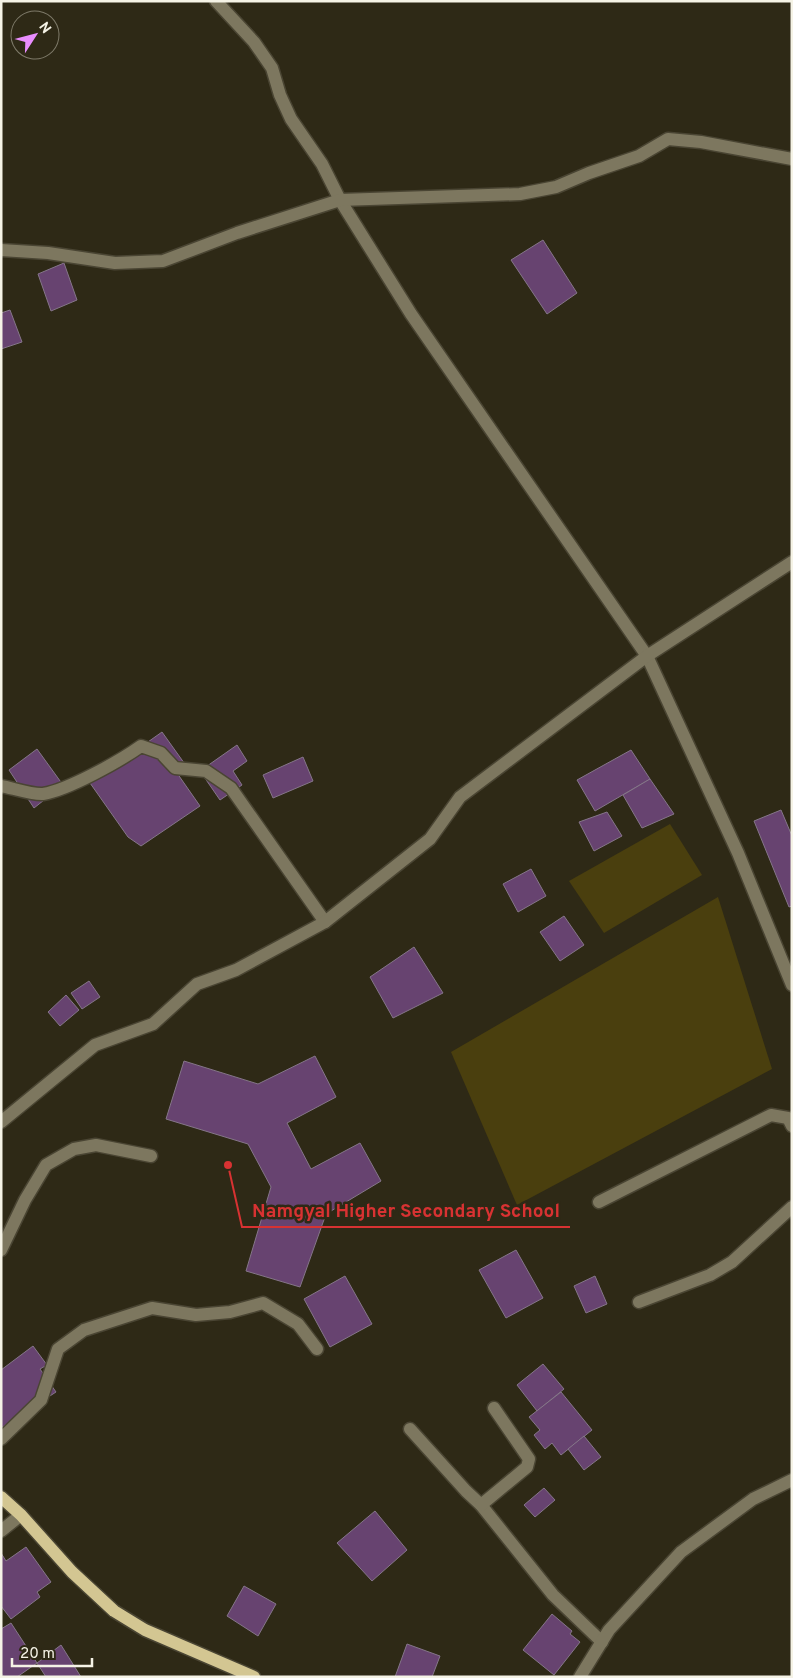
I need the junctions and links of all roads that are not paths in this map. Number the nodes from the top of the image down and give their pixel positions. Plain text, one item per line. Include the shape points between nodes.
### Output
1 (216, 1) edge
2 (792, 159) edge
3 (340, 200) junction
4 (1, 250) edge
5 (792, 562) edge
6 (647, 656) junction
7 (1, 786) edge
8 (325, 922) junction
9 (792, 985) edge
10 (1, 1122) edge
11 (792, 1126) edge
12 (150, 1156) dead end
13 (599, 1202) dead end
14 (792, 1207) edge
15 (1, 1250) edge
16 (639, 1302) dead end
17 (317, 1349) dead end
18 (494, 1408) dead end
19 (410, 1429) dead end
20 (1, 1439) edge
21 (792, 1480) edge
22 (1, 1497) edge
23 (481, 1505) junction
24 (21, 1515) junction
25 (1, 1531) edge
26 (602, 1642) junction
27 (254, 1677) edge
28 (580, 1677) edge

1 - 3 street via 254,42 272,68 291,119 322,164
2 - 3 street via 668,139 640,156 556,187 510,194
3 - 4 street via 163,260 114,263
3 - 6 street via 411,314
5 - 6 street
6 - 8 street via 460,797 430,839
6 - 9 street via 738,853
7 - 8 street via 42,794 67,787 141,746 161,753 175,768 206,771 231,788
8 - 10 street via 236,970 196,984 153,1024 95,1045
11 - 13 street via 788,1118 771,1116
12 - 15 street via 96,1144 74,1149 46,1165
14 - 16 street via 732,1262
17 - 20 street via 298,1324 263,1303 230,1312 196,1316 152,1308 84,1330 58,1349 41,1400
18 - 23 street via 529,1459 527,1467
19 - 23 street
21 - 26 street via 753,1499 681,1552 609,1630
22 - 24 main road
23 - 26 street via 553,1595
24 - 25 street
24 - 27 main road via 72,1572 114,1611 145,1630
26 - 28 street

